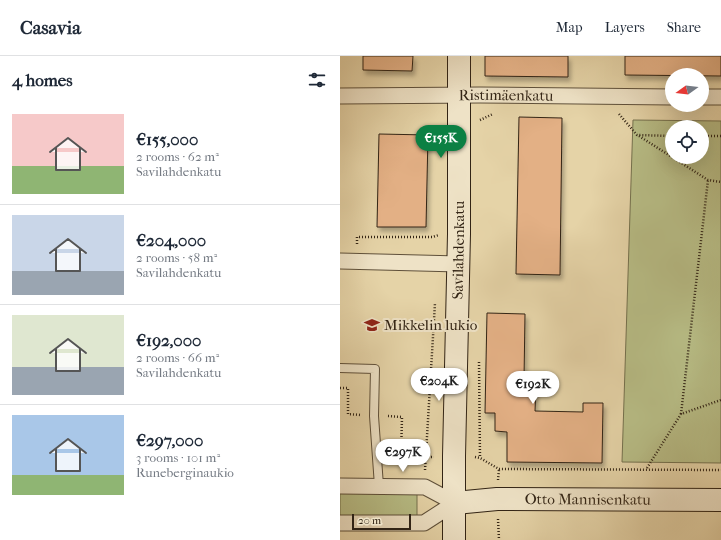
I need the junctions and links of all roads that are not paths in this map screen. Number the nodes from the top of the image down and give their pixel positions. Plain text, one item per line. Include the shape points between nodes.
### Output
1 (458, 56) edge
2 (340, 96) edge
3 (458, 96) junction
4 (665, 97) edge
5 (709, 97) edge
6 (721, 97) edge
7 (340, 261) edge
8 (459, 264) junction
9 (340, 368) edge
10 (340, 486) edge
11 (378, 486) junction
12 (721, 500) edge
13 (454, 503) junction
14 (340, 523) edge
15 (454, 540) edge

1 - 3 main road, Savilahdenkatu
2 - 3 street, Ristimäenkatu
3 - 4 street, Ristimäenkatu
3 - 8 main road, Savilahdenkatu
5 - 6 street
7 - 8 street
8 - 13 main road, Savilahdenkatu
9 - 11 lane via 375,369 374,416
10 - 11 street
11 - 13 street via 425,487
12 - 13 main road, Otto Mannisenkatu via 497,499
13 - 14 street via 424,523
13 - 15 main road, Savilahdenkatu

